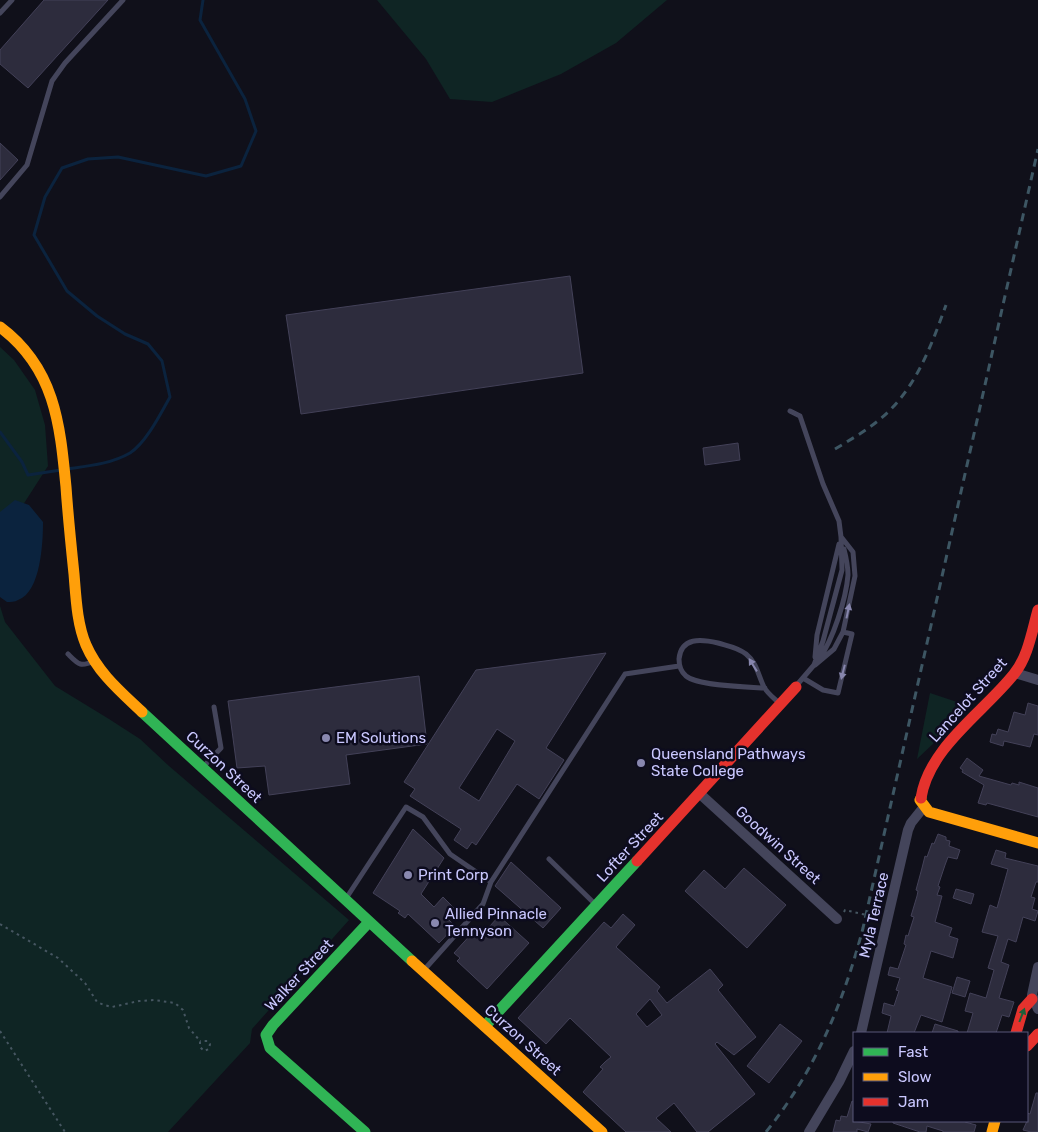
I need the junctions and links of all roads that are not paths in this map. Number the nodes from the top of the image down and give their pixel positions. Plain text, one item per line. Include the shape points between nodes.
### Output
1 (12, 0) edge
2 (123, 0) edge
3 (0, 13) edge
4 (0, 197) edge
5 (0, 328) edge
6 (790, 411) dead end
7 (841, 537) junction
8 (1038, 610) edge
9 (843, 632) junction
10 (68, 654) dead end
11 (95, 661) junction
12 (814, 665) junction
13 (679, 666) junction
14 (1015, 673) junction
15 (1038, 680) edge
16 (799, 682) junction
17 (765, 688) junction
18 (780, 704) junction
19 (214, 707) dead end
20 (203, 767) junction
21 (699, 793) junction
22 (924, 808) junction
23 (1038, 843) edge
24 (549, 859) dead end
25 (491, 882) junction
26 (345, 900) junction
27 (596, 905) junction
28 (837, 919) dead end
29 (369, 922) junction
30 (1038, 966) edge
31 (423, 971) junction
32 (1035, 1004) edge
33 (485, 1026) junction
34 (862, 1032) edge
35 (1016, 1032) edge
36 (1038, 1034) edge
37 (1028, 1045) edge
38 (853, 1053) edge
39 (365, 1132) edge
40 (602, 1132) edge
41 (809, 1132) edge

1 - 3 lane
2 - 4 lane via 52,81 28,165
5 - 11 street, Curzon Street via 27,353 45,380 56,408 76,609 86,645
6 - 7 lane via 800,416 839,521
9 -> 7 lane via 855,576 852,552
7 - 12 lane via 817,635
7 - 12 lane via 842,570
7 - 12 lane via 848,577 834,632
8 - 14 street, Lancelot Street
9 - 12 lane via 834,650
9 -> 16 lane via 852,634 838,693
10 - 11 lane via 77,664 84,666
11 - 20 street, Curzon Street via 115,688
12 - 16 lane
13 - 17 lane via 686,676 700,682
17 -> 13 lane via 755,664 746,654 706,640 696,640 683,646
13 - 25 lane via 625,674
14 - 15 street
14 - 22 street, Lancelot Street via 935,760 920,793
16 - 18 street, Lofter Street
17 - 18 lane
18 - 21 street, Lofter Street
19 - 20 lane via 221,748
20 - 26 street, Curzon Street
21 - 27 street, Lofter Street
21 - 28 street, Goodwin Street
22 - 23 street
22 - 34 street, Myla Terrace via 908,830
24 - 27 lane
25 - 26 lane via 450,854 423,817 406,807
25 - 31 lane via 483,904
26 - 29 street, Curzon Street
27 - 33 street, Lofter Street
29 - 31 street, Curzon Street
29 - 39 street, Walker Street via 266,1034 270,1048
30 - 32 street via 1033,984
31 - 33 street, Curzon Street
35 -> 32 street via 1023,1009
33 - 40 street, Curzon Street
36 - 37 street
38 - 41 street

